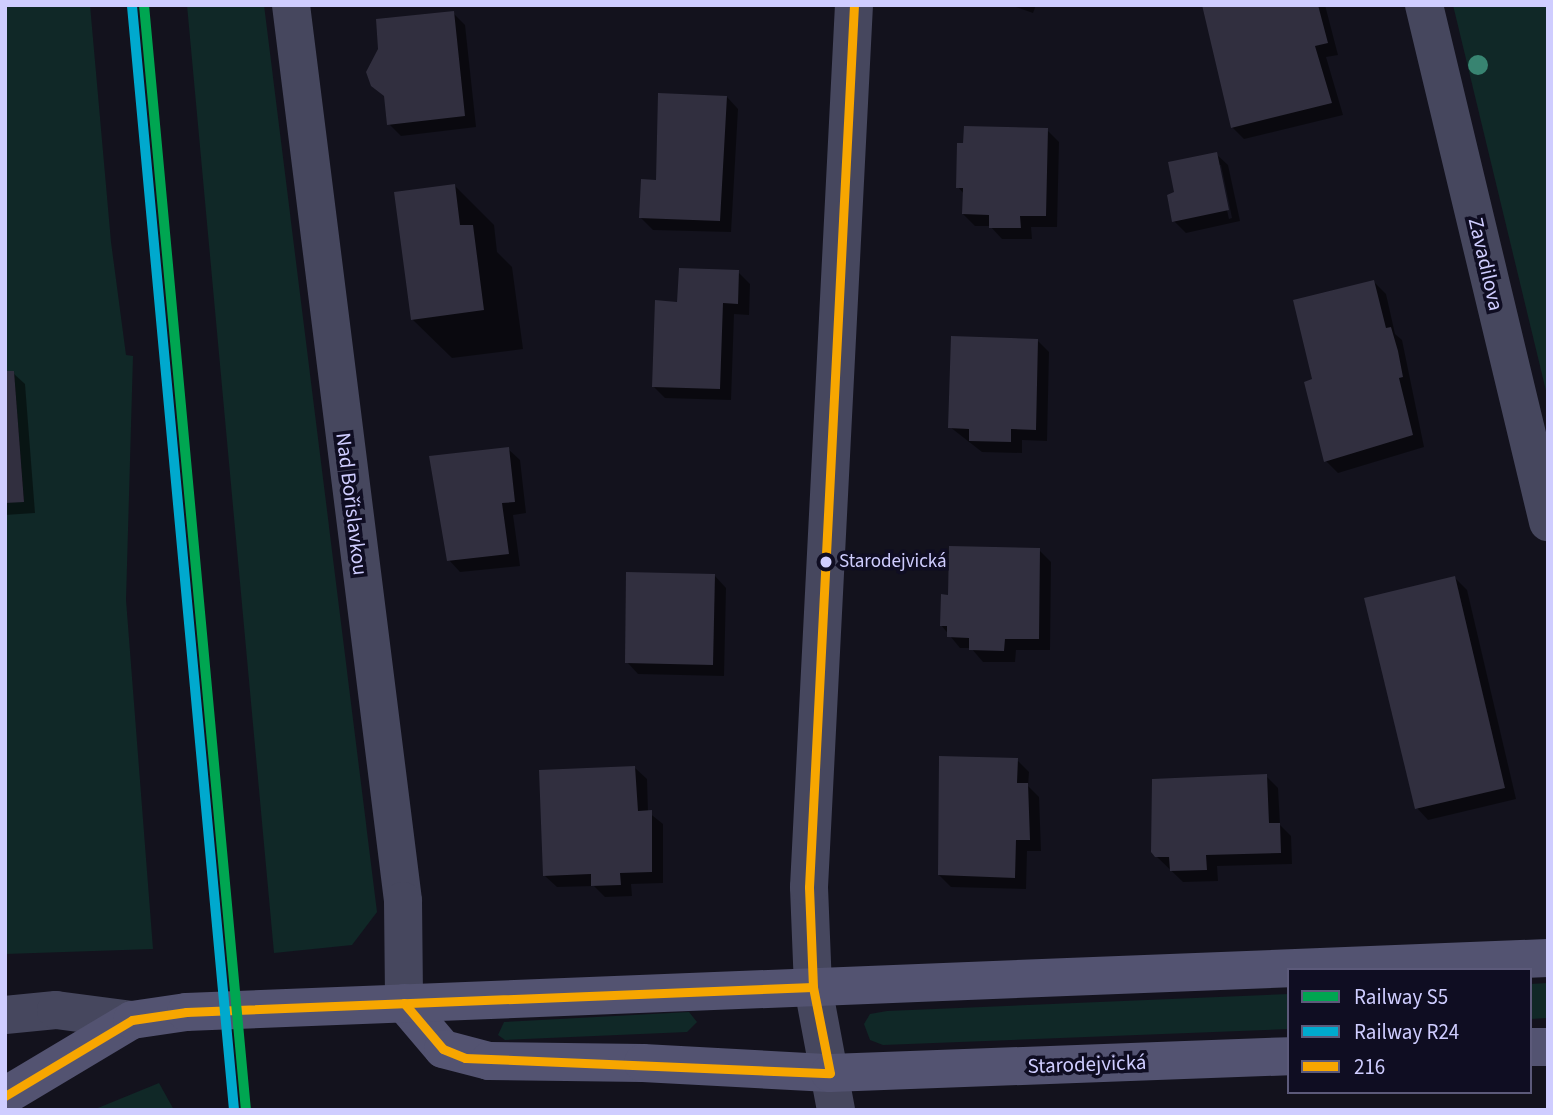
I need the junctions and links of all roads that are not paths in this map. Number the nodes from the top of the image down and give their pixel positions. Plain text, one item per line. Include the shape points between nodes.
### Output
1 (290, 5) edge
2 (854, 5) edge
3 (1424, 5) edge
4 (1548, 522) edge
5 (1548, 958) edge
6 (1287, 968) edge
7 (1295, 968) edge
8 (813, 987) junction
9 (404, 1003) junction
10 (5, 1015) edge
11 (132, 1020) junction
12 (1287, 1056) edge
13 (833, 1091) edge
14 (5, 1096) edge

1 - 9 street, Nad Bořislavkou via 403,901
2 - 8 street via 809,887
3 - 4 street, Zavadilova
5 - 7 street
6 - 8 street
8 - 9 street
8 - 13 street
9 - 11 street via 186,1012
9 - 13 street, Starodejvická via 443,1049 465,1058
10 - 11 street via 56,1010
11 - 14 street
12 - 13 street, Starodejvická

